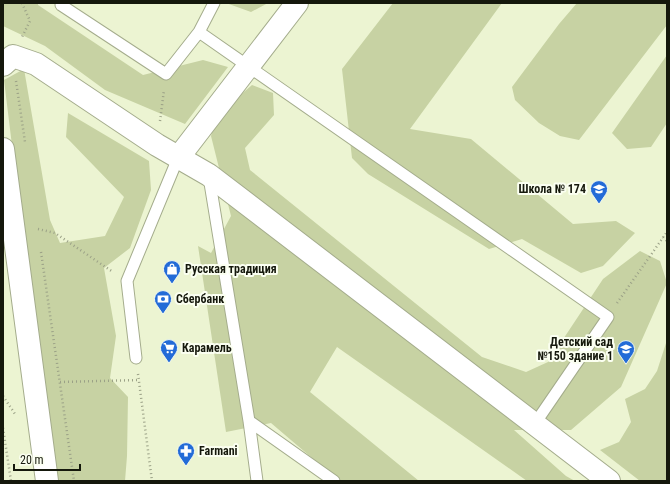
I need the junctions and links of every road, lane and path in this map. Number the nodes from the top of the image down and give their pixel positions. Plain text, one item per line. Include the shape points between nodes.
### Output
1 (22, 3) edge
2 (63, 3) edge
3 (214, 3) edge
4 (297, 3) edge
5 (199, 32) junction
6 (8, 60) edge
7 (248, 67) junction
8 (166, 74) junction
9 (25, 142) dead end
10 (157, 146) junction
11 (3, 149) edge
12 (178, 158) junction
13 (209, 175) junction
14 (667, 232) edge
15 (38, 234) dead end
16 (663, 237) junction
17 (667, 241) edge
18 (40, 245) dead end
19 (127, 281) junction
20 (608, 317) junction
21 (136, 358) joint
22 (139, 380) junction
23 (60, 382) junction
24 (249, 421) junction
25 (534, 425) junction
26 (3, 428) edge
27 (11, 481) edge
28 (47, 481) edge
29 (74, 481) edge
30 (152, 481) edge
31 (257, 481) edge
32 (334, 481) edge
33 (609, 481) edge

1 - 6 path via 30,21
2 - 8 lane via 61,5
3 - 5 lane
4 - 7 street
5 - 7 lane
5 - 8 lane
6 - 9 path
6 - 10 street via 36,64
7 - 12 street
7 - 20 lane
8 - 10 path
10 - 12 street
11 - 28 street
12 - 13 street
12 - 19 lane
13 - 24 lane
13 - 25 street
14 - 16 path
15 - 19 path via 38,229 55,233
16 - 17 path
16 - 20 path
18 - 23 path
19 - 21 lane
20 - 25 lane
21 - 22 path
22 - 23 path
22 - 30 path
23 - 29 path
24 - 31 lane
24 - 32 lane
25 - 33 street
26 - 27 path

